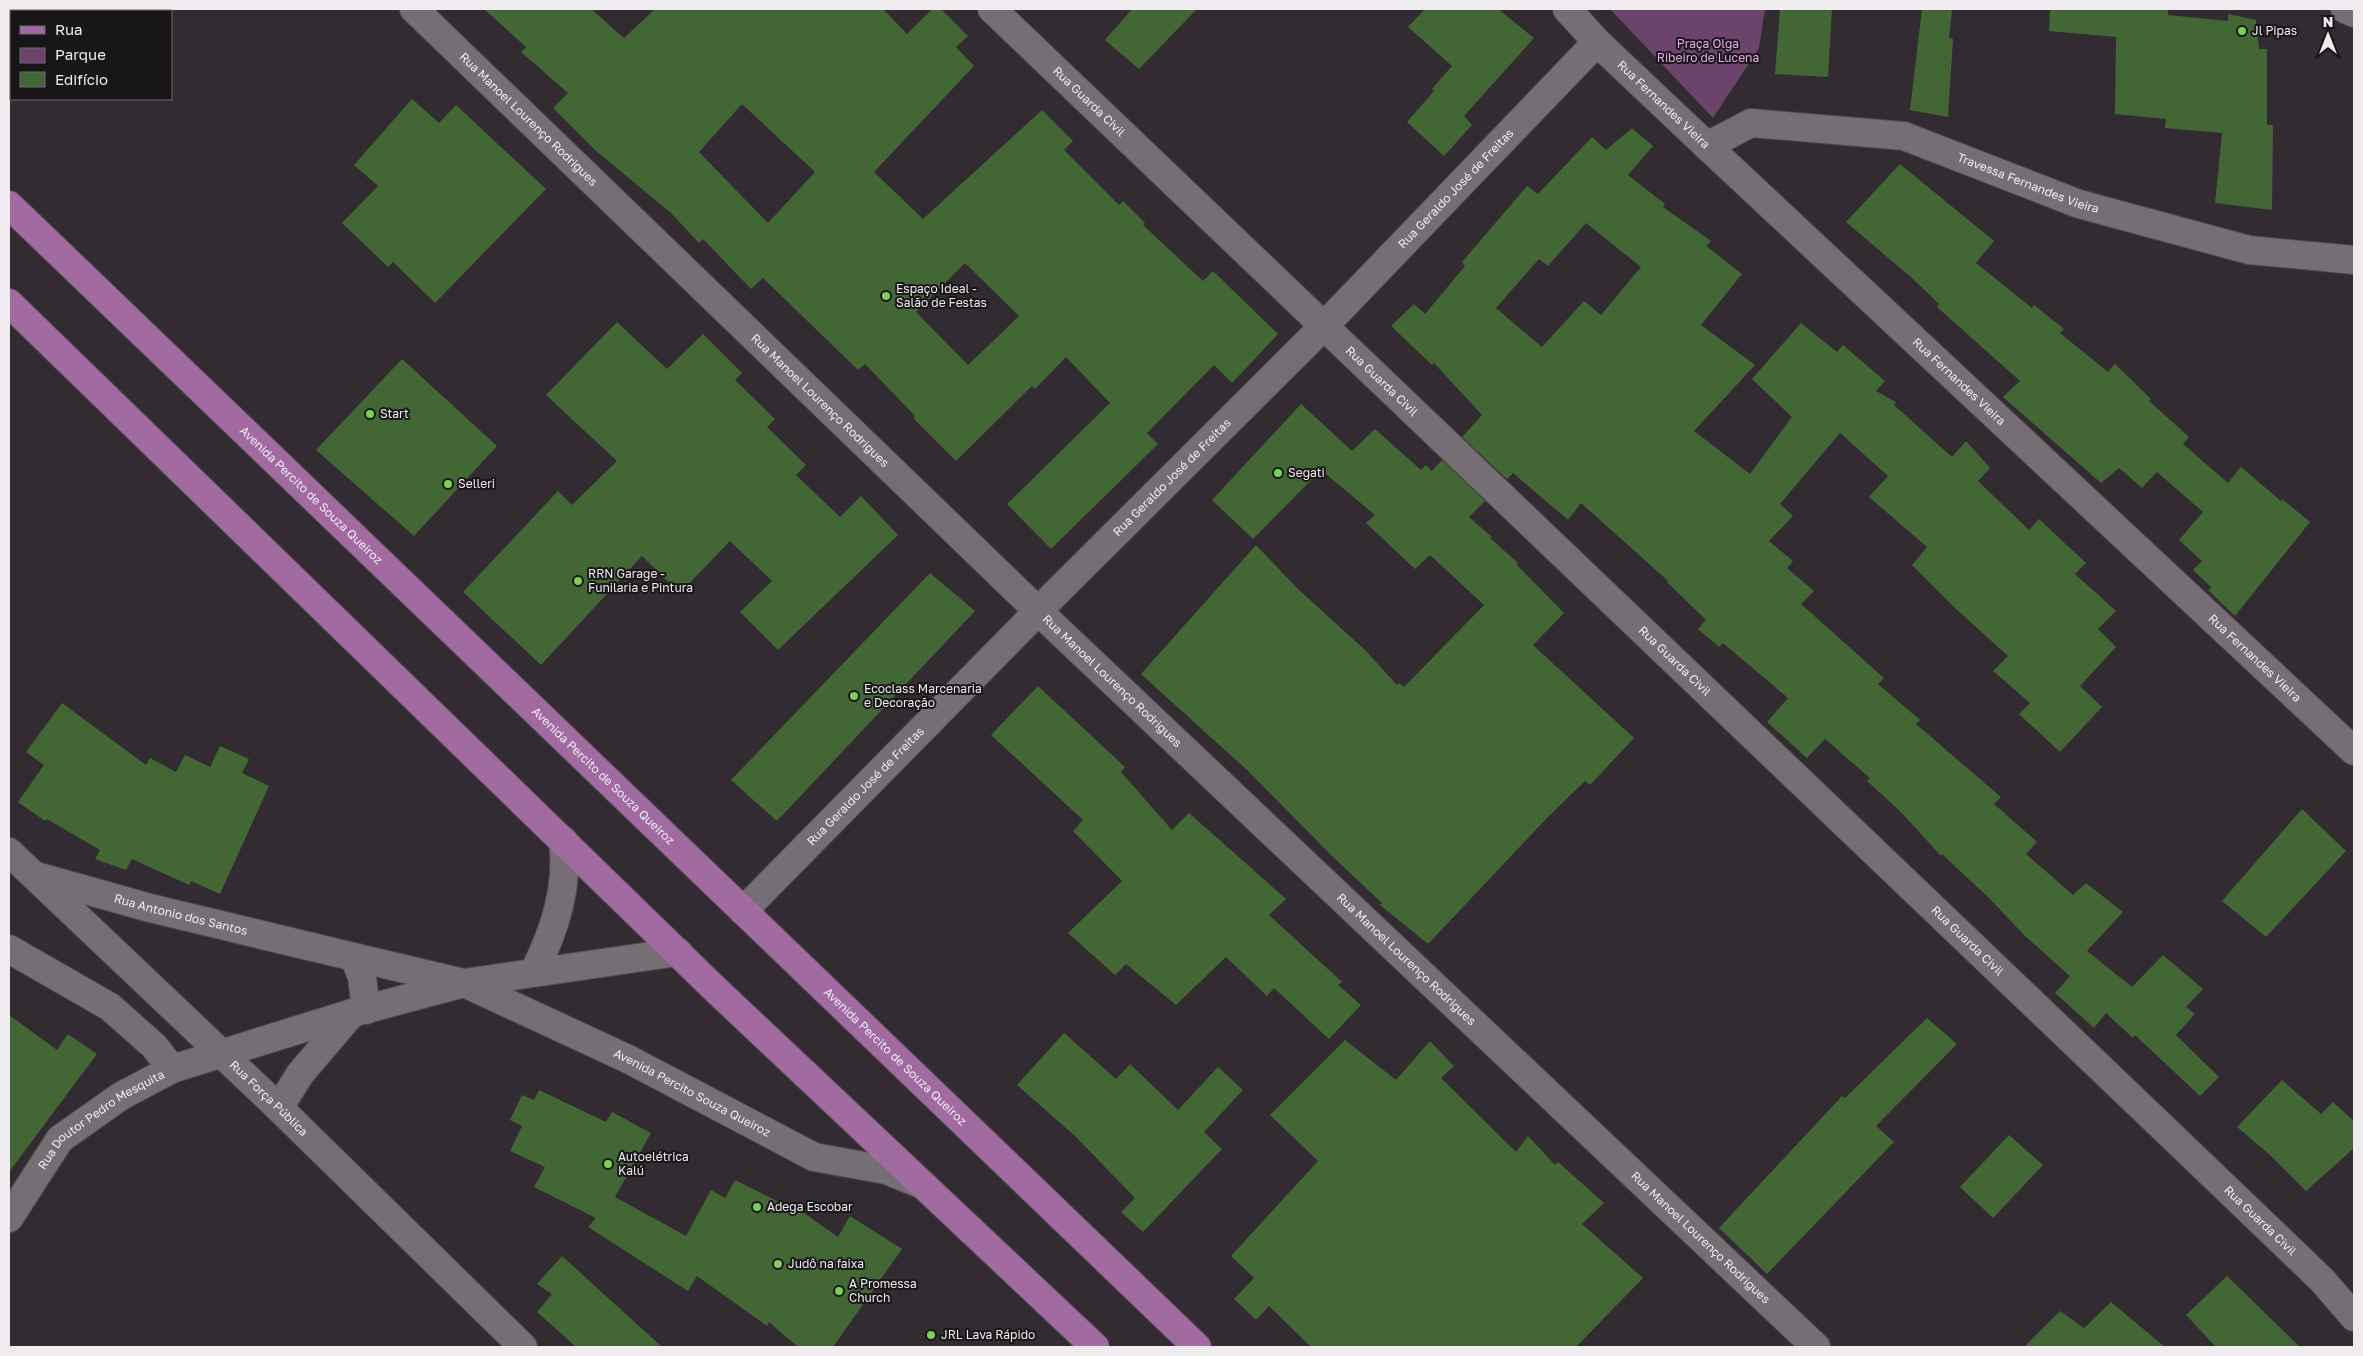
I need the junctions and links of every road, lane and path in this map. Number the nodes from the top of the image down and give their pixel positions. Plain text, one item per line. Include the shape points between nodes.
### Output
1 (414, 9) edge
2 (992, 9) edge
3 (1567, 9) edge
4 (2345, 9) edge
5 (2354, 13) edge
6 (1597, 42) junction
7 (1707, 146) junction
8 (9, 205) edge
9 (2354, 260) edge
10 (9, 303) edge
11 (1325, 325) junction
12 (1038, 611) junction
13 (2354, 751) edge
14 (563, 840) junction
15 (9, 852) edge
16 (21, 872) edge
17 (743, 911) junction
18 (9, 950) edge
19 (678, 952) junction
20 (354, 957) junction
21 (534, 972) junction
22 (464, 983) junction
23 (359, 1012) junction
24 (219, 1053) junction
25 (172, 1069) junction
26 (278, 1108) junction
27 (926, 1186) junction
28 (9, 1218) edge
29 (2354, 1317) edge
30 (523, 1347) edge
31 (1095, 1347) edge
32 (1197, 1347) edge
33 (1816, 1347) edge

1 - 12 street, Rua Manoel Lourenço Rodrigues
2 - 11 street, Rua Guarda Civil
3 - 6 street, Rua Fernandes Vieira
4 - 5 street
6 - 7 street, Rua Fernandes Vieira
6 - 11 street, Rua Geraldo José de Freitas
7 - 9 street, Travessa Fernandes Vieira via 1751,124 1904,136 2079,204 2249,250
7 - 13 street, Rua Fernandes Vieira
8 - 17 main road, Avenida Percito de Souza Queiroz
10 - 14 main road
11 - 12 street, Rua Geraldo José de Freitas
11 - 29 street, Rua Guarda Civil via 2308,1267
12 - 17 street, Rua Geraldo José de Freitas
12 - 33 street, Rua Manoel Lourenço Rodrigues
14 - 19 main road
14 - 21 street via 565,884 558,914
15 - 16 street, Rua Força Pública
16 - 20 street, Rua Antonio dos Santos via 150,908
16 - 24 street, Rua Força Pública
17 - 32 main road, Avenida Percito de Souza Queiroz
18 - 25 street via 110,1007 154,1046
19 - 21 street, Rua Antonio dos Santos
19 - 27 main road
20 - 22 street, Rua Antonio dos Santos
20 - 23 street via 362,977
21 - 22 street, Rua Antonio dos Santos
22 - 23 street, Rua Antonio dos Santos
22 - 27 street, Avenida Percito Souza Queiroz via 628,1059 814,1157 886,1170
23 - 24 street, Rua Antonio dos Santos
23 - 26 street via 300,1074
24 - 25 street, Rua Doutor Pedro Mesquita
24 - 26 street, Rua Força Pública
25 - 28 street, Rua Doutor Pedro Mesquita via 121,1096 60,1139
26 - 30 street, Rua Força Pública
27 - 31 main road

